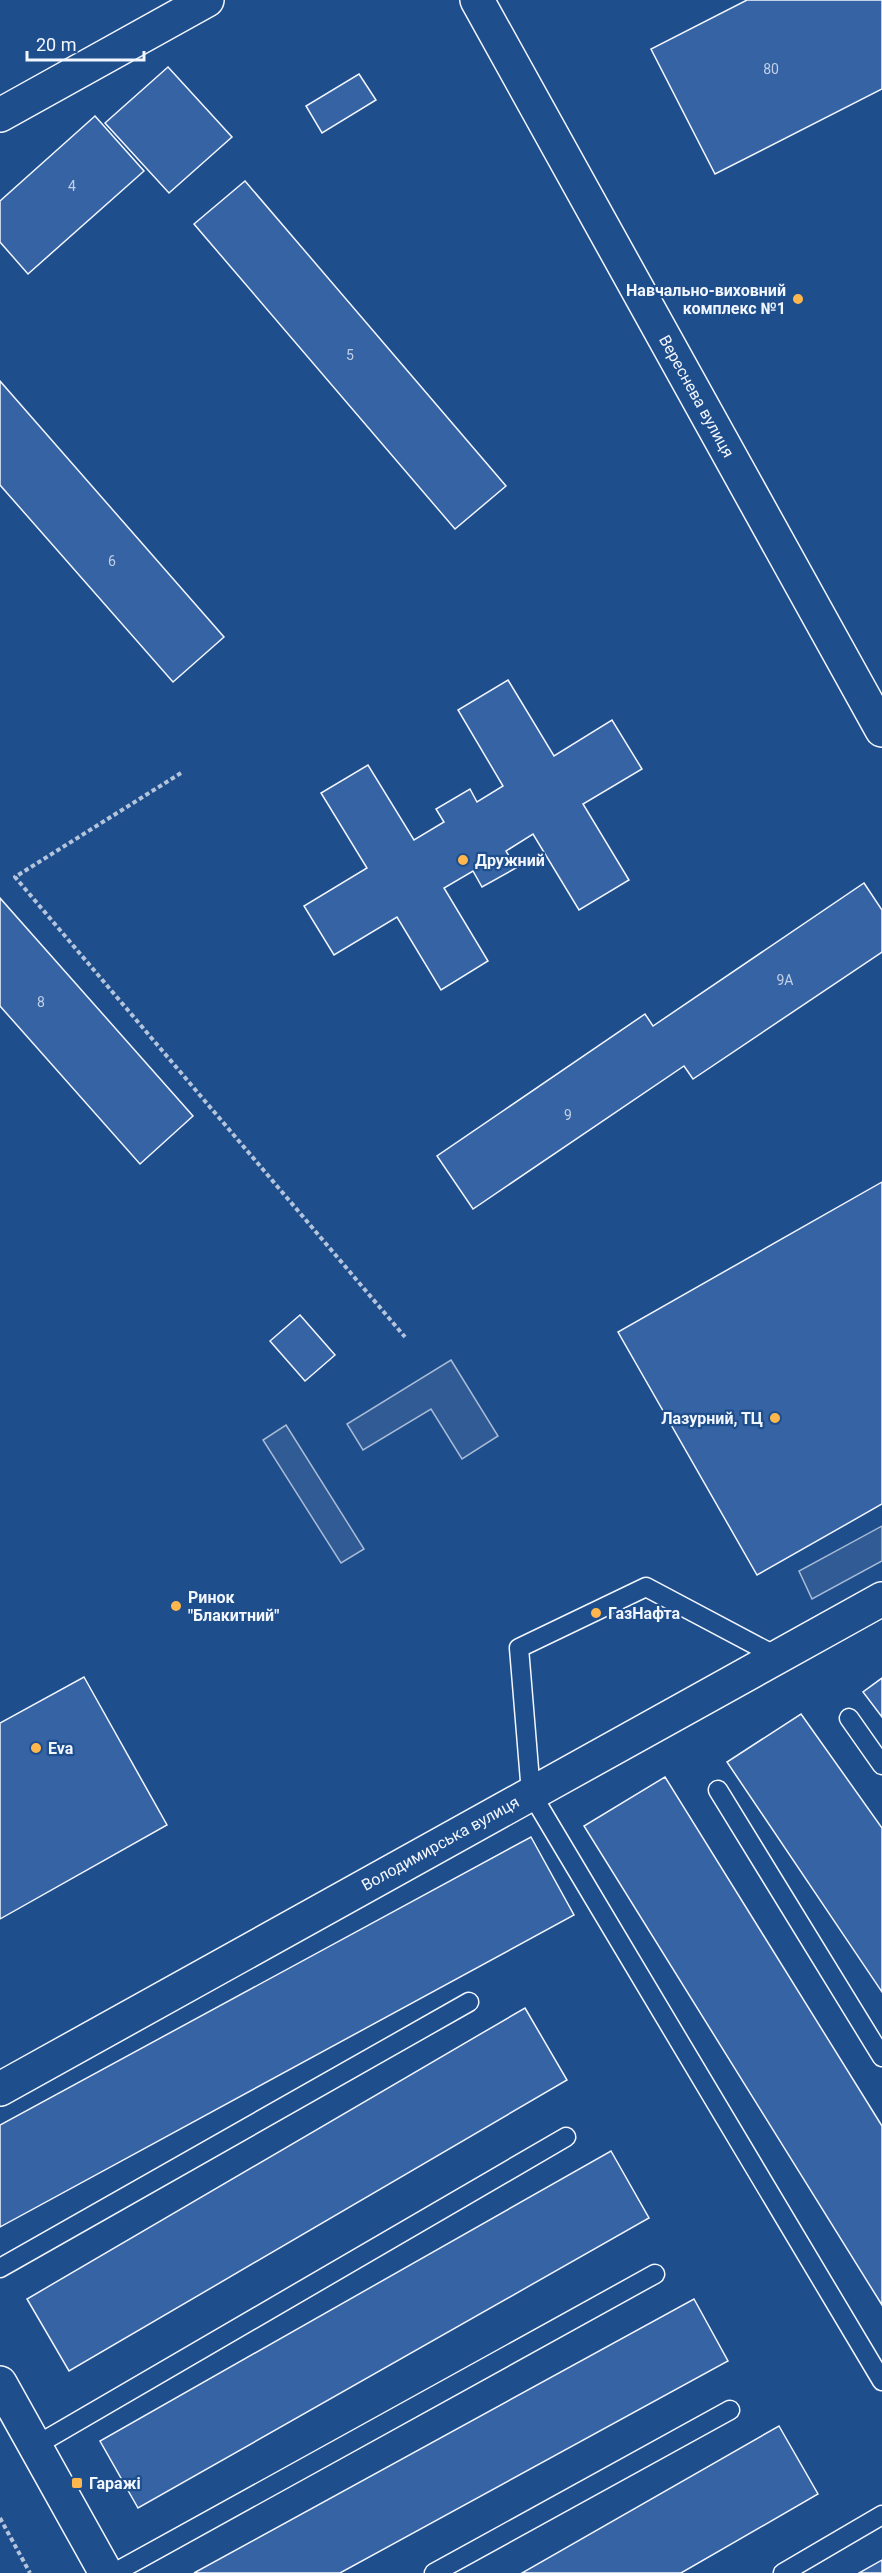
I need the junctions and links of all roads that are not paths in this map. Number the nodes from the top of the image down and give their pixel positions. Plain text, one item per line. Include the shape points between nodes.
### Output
1 (207, 0) edge
2 (477, 0) edge
3 (0, 116) edge
4 (882, 730) edge
5 (882, 1599) edge
6 (778, 1657) junction
7 (849, 1718) dead end
8 (882, 1764) edge
9 (718, 1790) dead end
10 (531, 1793) junction
11 (470, 2002) dead end
12 (882, 2057) edge
13 (0, 2090) edge
14 (566, 2138) dead end
15 (0, 2268) edge
16 (655, 2274) dead end
17 (882, 2382) edge
18 (0, 2383) edge
19 (730, 2410) dead end
20 (35, 2446) junction
21 (882, 2515) edge
22 (105, 2573) edge
23 (114, 2573) edge
24 (434, 2573) edge
25 (783, 2573) edge

1 - 3 street
2 - 4 street, Вереснева вулиця
5 - 6 street, Володимирська вулиця
6 - 10 street, Володимирська вулиця
6 - 10 lane via 646,1587 519,1648
7 - 8 lane
9 - 12 lane
10 - 13 street, Володимирська вулиця
10 - 17 lane
11 - 15 lane
14 - 20 lane
16 - 23 lane
18 - 20 street
19 - 24 lane
20 - 22 street
21 - 25 lane

